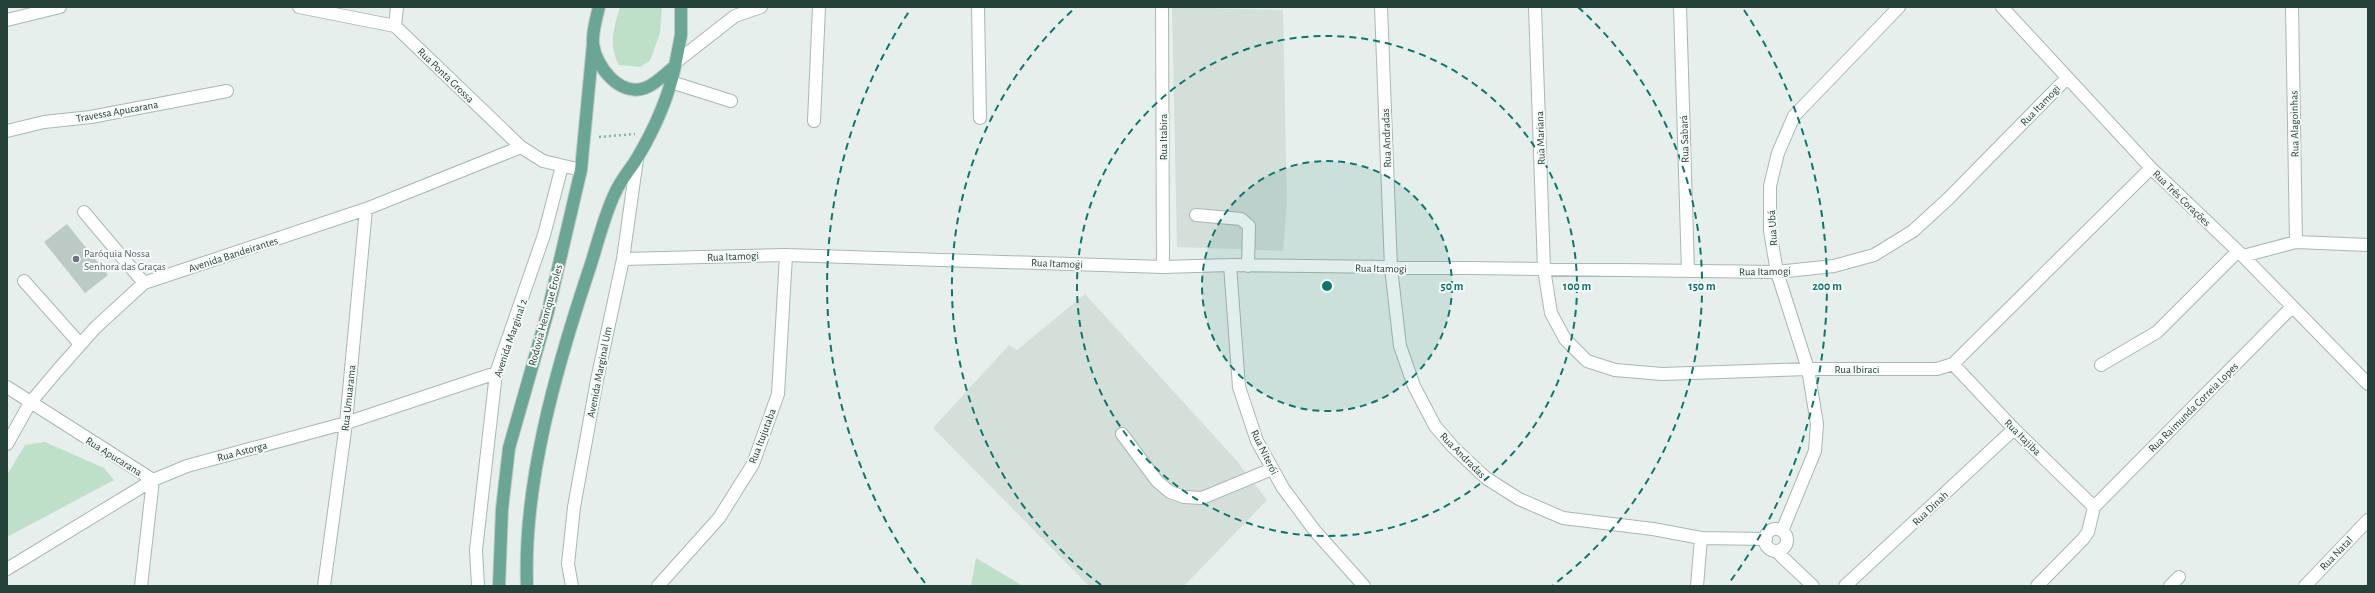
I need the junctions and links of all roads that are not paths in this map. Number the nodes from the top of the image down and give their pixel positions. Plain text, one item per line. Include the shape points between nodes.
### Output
1 (60, 7) edge
2 (299, 7) edge
3 (397, 7) edge
4 (598, 7) edge
5 (681, 7) edge
6 (761, 7) edge
7 (819, 7) edge
8 (978, 7) edge
9 (1162, 7) edge
10 (1380, 7) edge
11 (1535, 7) edge
12 (1680, 7) edge
13 (1899, 7) edge
14 (2002, 7) edge
15 (2292, 7) edge
16 (7, 20) edge
17 (395, 26) junction
18 (593, 44) junction
19 (676, 64) junction
20 (2067, 78) junction
21 (672, 82) junction
22 (227, 91) dead end
23 (731, 101) dead end
24 (980, 118) dead end
25 (814, 121) dead end
26 (7, 131) edge
27 (521, 147) junction
28 (637, 159) junction
29 (562, 166) junction
30 (2151, 168) junction
31 (581, 170) junction
32 (366, 209) junction
33 (84, 212) dead end
34 (1196, 215) dead end
35 (2296, 242) junction
36 (2368, 245) edge
37 (2241, 254) junction
38 (786, 255) junction
39 (623, 259) junction
40 (1230, 265) junction
41 (1248, 266) junction
42 (1163, 267) junction
43 (1391, 268) junction
44 (1544, 270) junction
45 (1688, 271) junction
46 (1777, 272) junction
47 (24, 281) dead end
48 (144, 283) junction
49 (2292, 307) junction
50 (80, 344) junction
51 (1953, 364) junction
52 (2101, 365) dead end
53 (1808, 369) junction
54 (496, 373) junction
55 (2368, 384) edge
56 (7, 386) edge
57 (30, 403) junction
58 (346, 423) junction
59 (2014, 429) junction
60 (1122, 434) dead end
61 (7, 444) edge
62 (1272, 469) junction
63 (153, 480) junction
64 (2094, 507) junction
65 (2368, 520) edge
66 (1782, 531) junction
67 (1701, 538) junction
68 (1766, 539) junction
69 (1776, 551) junction
70 (7, 569) edge
71 (141, 586) edge
72 (324, 586) edge
73 (478, 586) edge
74 (499, 586) edge
75 (527, 586) edge
76 (572, 586) edge
77 (658, 586) edge
78 (1364, 586) edge
79 (1697, 586) edge
80 (1813, 586) edge
81 (1845, 586) edge
82 (2037, 586) edge
83 (2305, 586) edge

1 - 16 street
2 - 17 street
3 - 17 street
4 - 18 main road, Rodovia Henrique Eroles
5 - 19 main road via 681,35
6 - 19 street via 735,16
7 - 25 street
8 - 24 street
9 - 42 street, Rua Itabira
10 - 43 street, Rua Andradas
11 - 44 street, Rua Mariana
12 - 45 street, Rua Sabará
13 - 46 street, Rua Ubá via 1794,116 1778,153 1770,186 1770,231
14 - 20 street, Rua Três Corações
15 - 35 street, Rua Alagoinhas
17 - 27 street, Rua Ponta Grossa
18 - 19 main road via 604,70 617,84 631,90 650,85
18 - 31 main road, Rodovia Henrique Eroles
19 - 21 main road
20 - 30 street, Rua Três Corações
20 - 46 street, Rua Itamogi via 1913,231 1874,255 1834,266
21 - 23 street
21 - 28 main road via 664,108
22 - 26 street, Travessa Apucarana via 91,117 44,122
27 - 29 street, Rua Ponta Grossa via 543,160
27 - 32 street, Avenida Bandeirantes
28 - 39 street, Avenida Marginal Um
28 - 75 main road via 615,192 556,378 529,508
29 - 31 street, Rua Ponta Grossa
29 - 54 street, Avenida Marginal 2 via 544,235
30 - 37 street, Rua Três Corações
30 - 51 street
31 - 74 main road, Rodovia Henrique Eroles via 548,311 510,448 502,509
32 - 48 street, Avenida Bandeirantes
32 - 58 street, Rua Umuarama
33 - 48 street
34 - 41 street via 1241,219 1248,226
35 - 36 street
35 - 37 street
37 - 49 street, Rua Três Corações
37 - 52 street via 2157,332
38 - 39 street, Rua Itamogi
38 - 42 street, Rua Itamogi
38 - 77 street, Rua Itujutaba via 778,394 753,464 718,518
39 - 76 street, Avenida Marginal Um via 597,380 574,507 568,564
40 - 41 street, Rua Itamogi
40 - 42 street, Rua Itamogi
40 - 62 street, Rua Niterói via 1239,387 1257,442
41 - 43 street, Rua Itamogi
43 - 44 street, Rua Itamogi
43 - 67 street, Rua Andradas via 1400,346 1414,386 1435,426 1486,478 1519,498 1563,518 1653,529
44 - 45 street, Rua Itamogi
44 - 53 street, Rua Ibiraci via 1551,313 1565,340 1587,361 1615,370 1662,374
45 - 46 street, Rua Itamogi
46 - 53 street, Rua Ubá
47 - 50 street
48 - 50 street, Avenida Bandeirantes
49 - 55 street, Rua Três Corações
49 - 64 street, Rua Raimunda Correia Lopes
50 - 57 street, Avenida Bandeirantes
51 - 53 street, Rua Ibiraci via 1937,369
51 - 59 street, Rua Itajiba
53 - 66 street, Rua Ubá via 1817,424 1815,451
54 - 58 street, Rua Astorga
54 - 73 street, Avenida Marginal 2 via 476,550
56 - 57 street, Rua Apucarana
57 - 61 street, Avenida Bandeirantes
57 - 63 street, Rua Apucarana
58 - 63 street, Rua Astorga via 187,466
58 - 72 street, Rua Umuarama
59 - 64 street, Rua Itajiba
59 - 81 street, Rua Dinah
60 - 62 street via 1157,481 1170,492 1184,497 1202,498
62 - 78 street, Rua Niterói via 1315,531
63 - 70 street, Rua Astorga
63 - 71 street, Rua Apucarana
64 - 82 street via 2088,532 2083,539
65 - 83 street, Rua Natal
66 - 68 street via 1772,530
66 - 69 street via 1786,537 1786,544 1783,549
67 - 68 street, Rua Andradas
67 - 79 street
68 - 69 street via 1770,549
69 - 80 street

